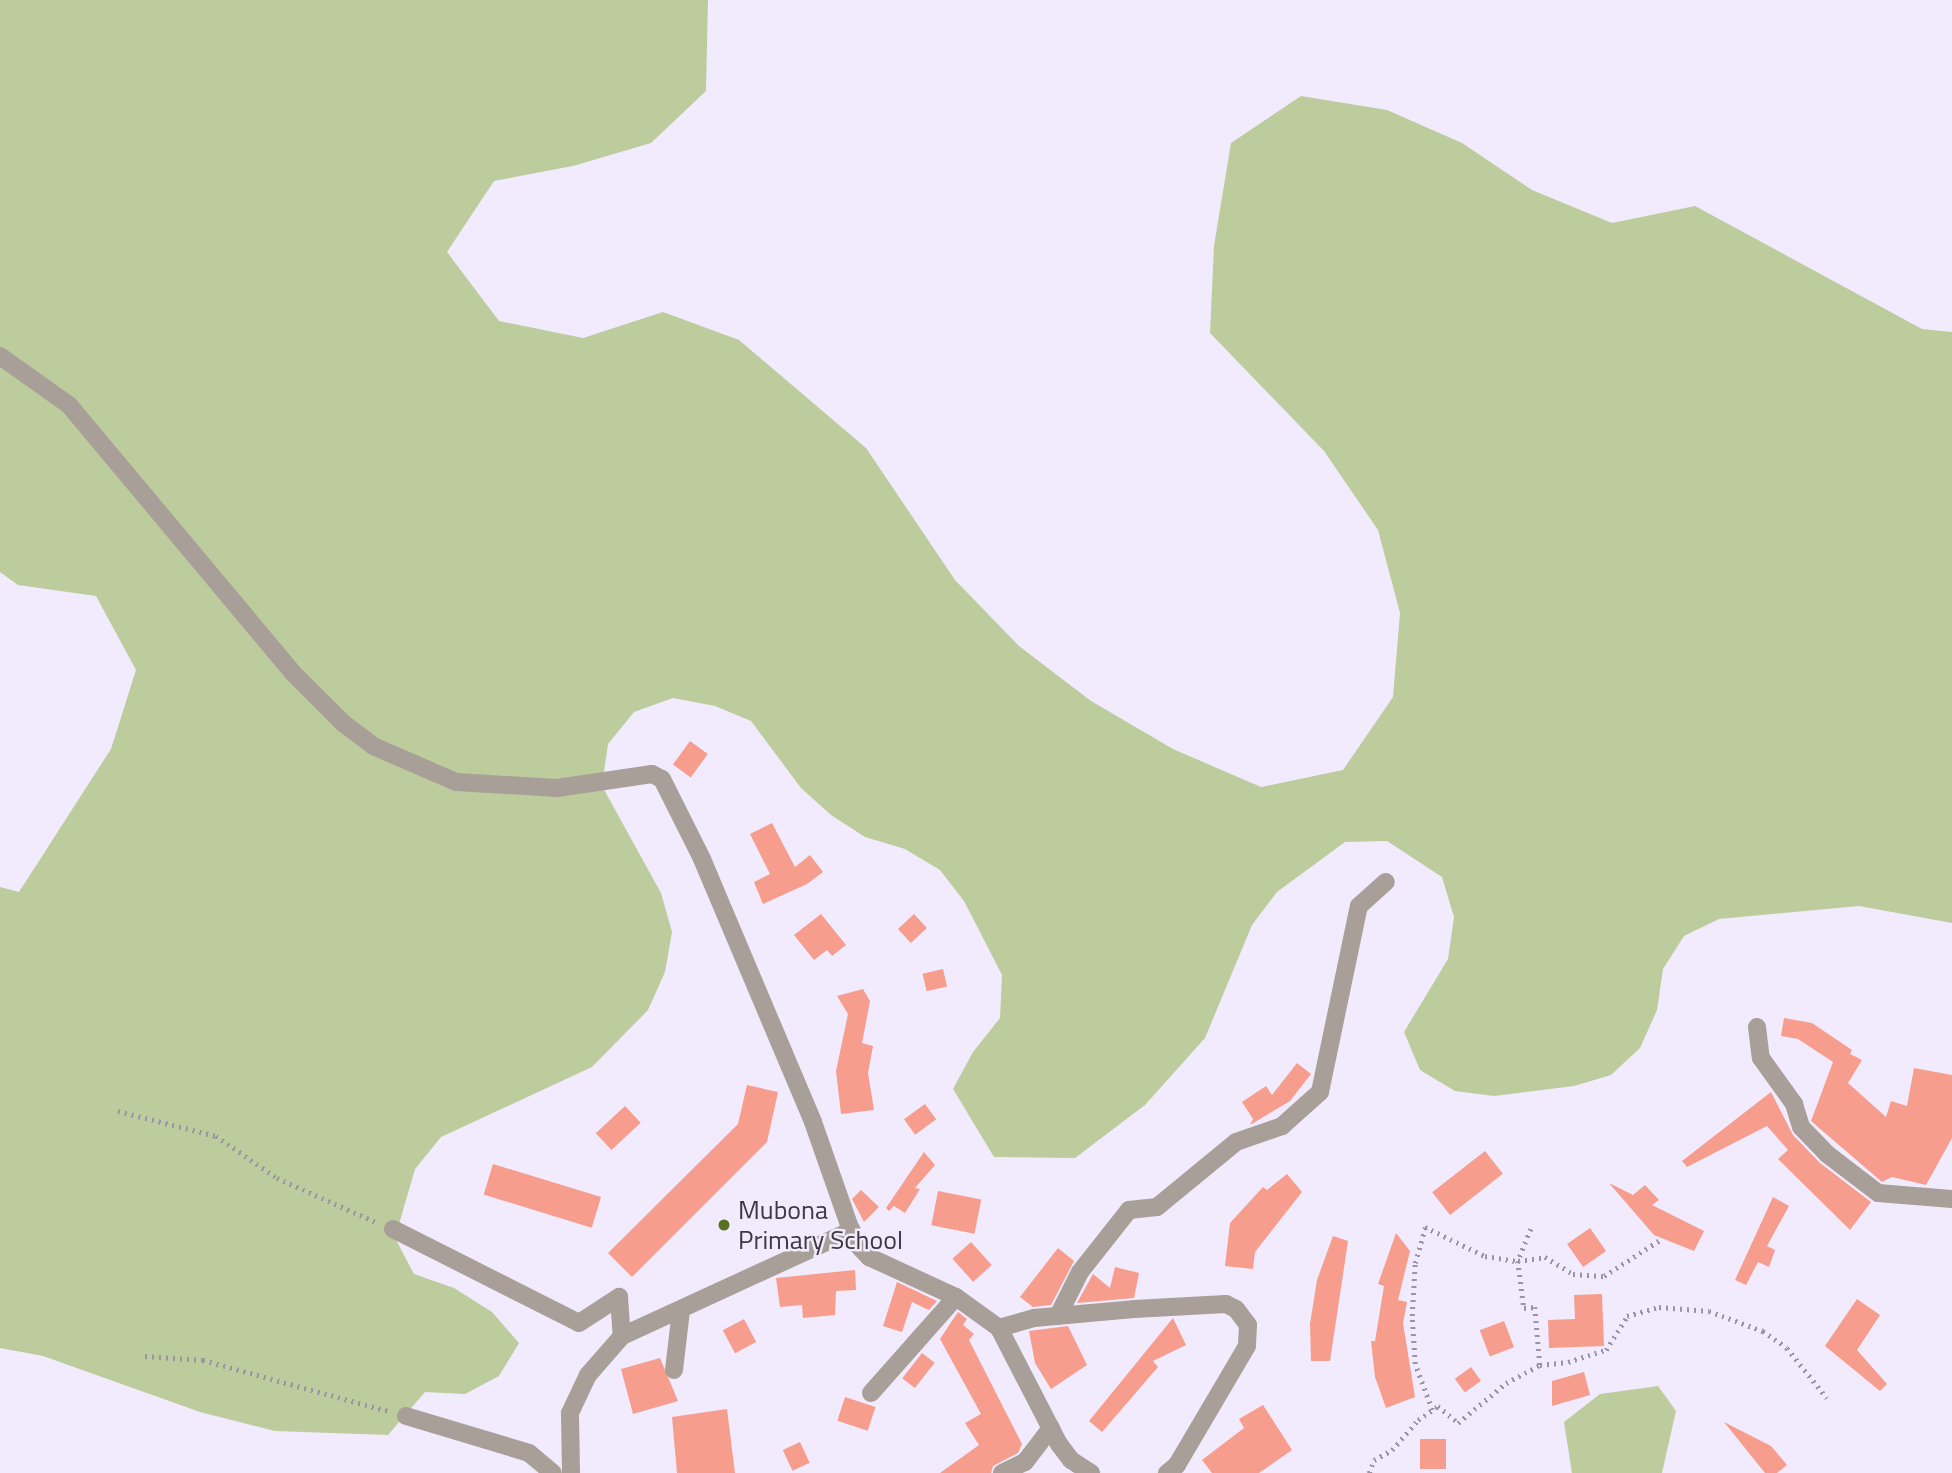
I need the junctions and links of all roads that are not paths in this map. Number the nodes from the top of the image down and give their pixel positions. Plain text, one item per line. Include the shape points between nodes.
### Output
1 (0, 356) edge
2 (1386, 882) dead end
3 (1757, 1027) dead end
4 (1952, 1199) edge
5 (393, 1229) road end
6 (852, 1230) junction
7 (956, 1297) junction
8 (681, 1310) junction
9 (1058, 1316) junction
10 (999, 1328) junction
11 (622, 1336) junction
12 (674, 1370) dead end
13 (871, 1393) dead end
14 (406, 1416) road end
15 (1051, 1428) junction
16 (553, 1473) edge
17 (570, 1473) edge
18 (1002, 1473) edge
19 (1091, 1473) edge
20 (1167, 1473) edge

1 - 6 street via 69,405 292,672 342,723 373,746 456,782 557,788 652,774 662,779 702,859 813,1122
2 - 9 street via 1359,906 1321,1092 1282,1126 1236,1142 1157,1207 1129,1210 1080,1272
3 - 4 street via 1762,1058 1794,1104 1801,1127 1826,1154 1878,1193
5 - 11 street via 579,1324 619,1297
6 - 7 street via 861,1252
6 - 8 street
7 - 10 street
7 - 13 street
8 - 11 street
8 - 12 street
9 - 10 street
9 - 20 street via 1226,1304 1244,1317 1249,1331 1247,1346 1177,1465
10 - 15 street
11 - 17 street via 588,1375 570,1413
14 - 16 street via 529,1453
15 - 18 street via 1026,1462
15 - 19 street via 1066,1454

